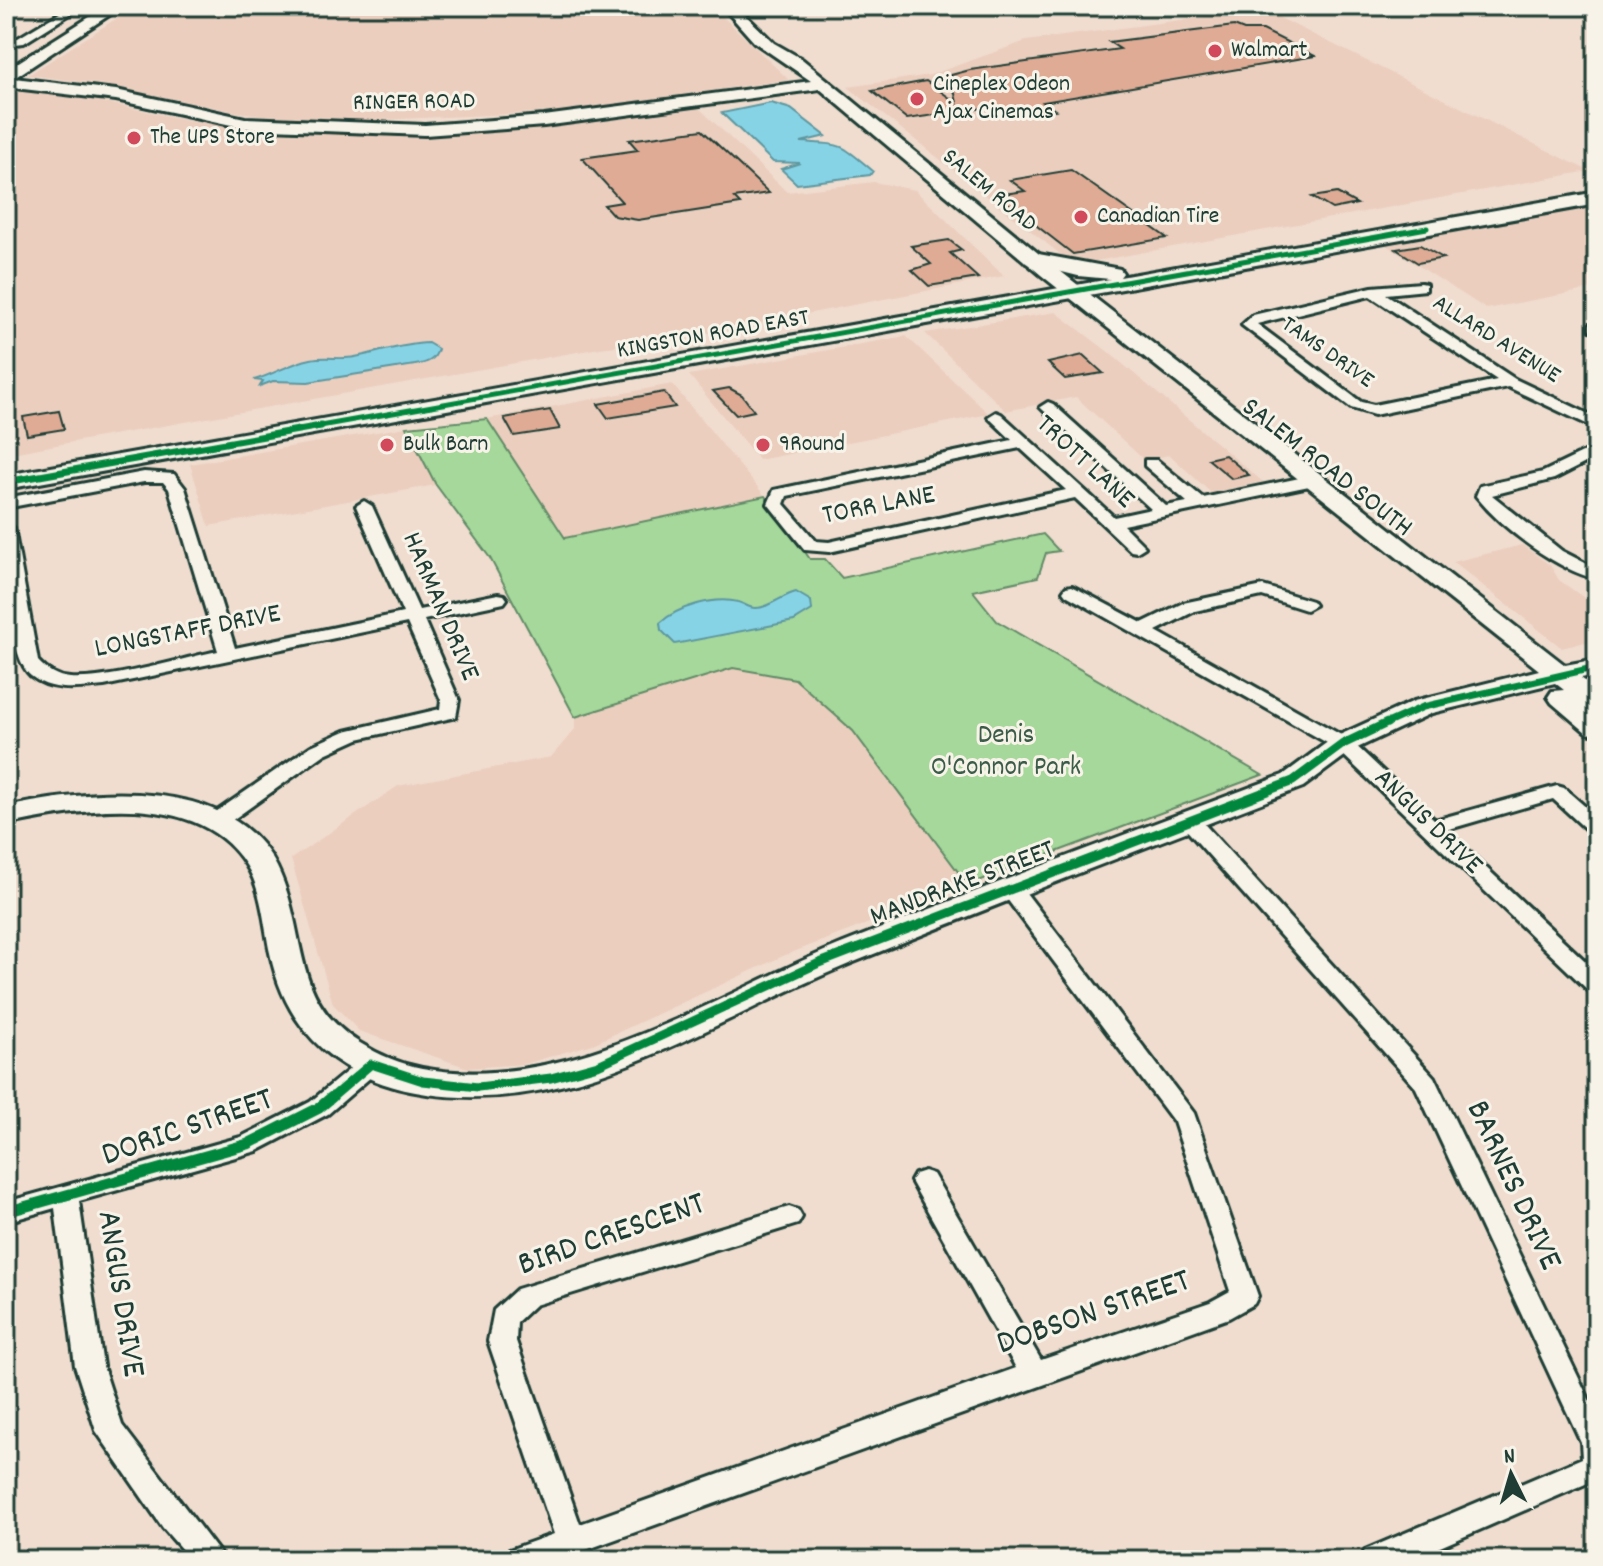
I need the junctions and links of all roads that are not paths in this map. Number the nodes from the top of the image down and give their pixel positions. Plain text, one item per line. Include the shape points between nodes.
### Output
1 (78, 6) edge
2 (99, 6) edge
3 (116, 6) edge
4 (729, 6) edge
5 (6, 42) edge
6 (6, 64) edge
7 (6, 80) edge
8 (817, 85) junction
9 (1597, 190) edge
10 (1597, 198) edge
11 (1116, 279) junction
12 (1043, 285) junction
13 (1421, 287) dead end
14 (1372, 291) junction
15 (1510, 382) junction
16 (1048, 407) dead end
17 (996, 417) dead end
18 (1597, 424) edge
19 (1024, 442) junction
20 (1597, 451) edge
21 (1151, 463) dead end
22 (6, 470) edge
23 (6, 482) edge
24 (1304, 483) junction
25 (1076, 493) junction
26 (6, 503) edge
27 (1200, 504) junction
28 (364, 506) dead end
29 (1163, 512) junction
30 (1110, 523) junction
31 (6, 528) edge
32 (1137, 547) dead end
33 (1597, 574) edge
34 (1072, 591) dead end
35 (498, 599) dead end
36 (1306, 605) dead end
37 (416, 616) junction
38 (1141, 631) junction
39 (228, 654) junction
40 (1597, 667) edge
41 (1550, 676) junction
42 (1597, 703) edge
43 (1597, 727) edge
44 (1343, 744) junction
45 (6, 816) edge
46 (217, 821) junction
47 (1190, 821) junction
48 (1432, 827) junction
49 (1597, 828) edge
50 (1012, 890) junction
51 (1597, 985) edge
52 (371, 1064) junction
53 (924, 1181) dead end
54 (66, 1196) junction
55 (6, 1212) edge
56 (789, 1217) dead end
57 (1034, 1374) junction
58 (571, 1541) junction
59 (210, 1560) edge
60 (520, 1560) edge
61 (1376, 1560) edge

1 - 5 street via 20,41
2 - 6 street
3 - 7 street
4 - 8 street, SALEM ROAD
7 - 8 street, RINGER ROAD via 116,95 245,123 425,130 544,121
8 - 12 street, SALEM ROAD
9 - 11 main road, KINGSTON ROAD EAST
10 - 11 main road, KINGSTON ROAD EAST
11 - 12 main road, KINGSTON ROAD EAST
11 - 12 main road via 1078,270
11 - 12 main road via 1100,296
12 - 22 main road, KINGSTON ROAD EAST
12 - 23 main road, KINGSTON ROAD EAST
12 - 24 street, SALEM ROAD SOUTH
13 - 14 street, TAMS DRIVE
14 - 15 street, ALLARD AVENUE
14 - 15 street, TAMS DRIVE via 1253,319 1249,325 1356,405 1374,410
15 - 18 street, ALLARD AVENUE
16 - 29 street
17 - 19 street, TROTT LANE
19 - 25 street, TROTT LANE
19 - 25 street, TORR LANE via 780,493 776,504 811,546 829,547
20 - 33 street via 1548,476 1486,489 1484,496 1566,560
21 - 27 street
24 - 27 street
24 - 41 street, SALEM ROAD SOUTH
25 - 30 street, TROTT LANE
26 - 39 street via 168,477 177,488
27 - 29 street
28 - 37 street, HARMAN DRIVE
29 - 30 street
30 - 32 street, TROTT LANE
31 - 39 street, LONGSTAFF DRIVE via 24,644 29,662 40,674 67,684
34 - 38 street, ANGUS DRIVE
35 - 37 street, LONGSTAFF DRIVE
36 - 38 street via 1263,591 1189,607
37 - 39 street, LONGSTAFF DRIVE
37 - 46 street, HARMAN DRIVE via 450,700 449,713 352,735 318,750
38 - 44 street, ANGUS DRIVE
40 - 41 street, MANDRAKE STREET
41 - 42 street, SALEM ROAD SOUTH
41 - 43 street, SALEM ROAD SOUTH
41 - 44 street, MANDRAKE STREET via 1423,707
44 - 47 street, MANDRAKE STREET via 1293,781
44 - 48 street, ANGUS DRIVE
45 - 46 street via 53,805 123,800
46 - 52 street, MANDRAKE STREET via 259,860 300,1001 323,1036
47 - 50 street, MANDRAKE STREET
47 - 61 street, BARNES DRIVE via 1426,1083 1595,1442 1597,1465
48 - 49 street via 1557,792
48 - 51 street, ANGUS DRIVE
50 - 52 street, MANDRAKE STREET via 817,964 626,1055 563,1075 478,1087 423,1081
50 - 57 street, DOBSON STREET via 1185,1119 1245,1296 1219,1310
52 - 54 street, DORIC STREET via 319,1108 248,1144
53 - 57 street
54 - 55 street, DORIC STREET
54 - 59 street, ANGUS DRIVE via 89,1366 110,1431
56 - 58 street, BIRD CRESCENT via 526,1297 504,1318 502,1341
57 - 58 street, DOBSON STREET
58 - 60 street, DOBSON STREET

